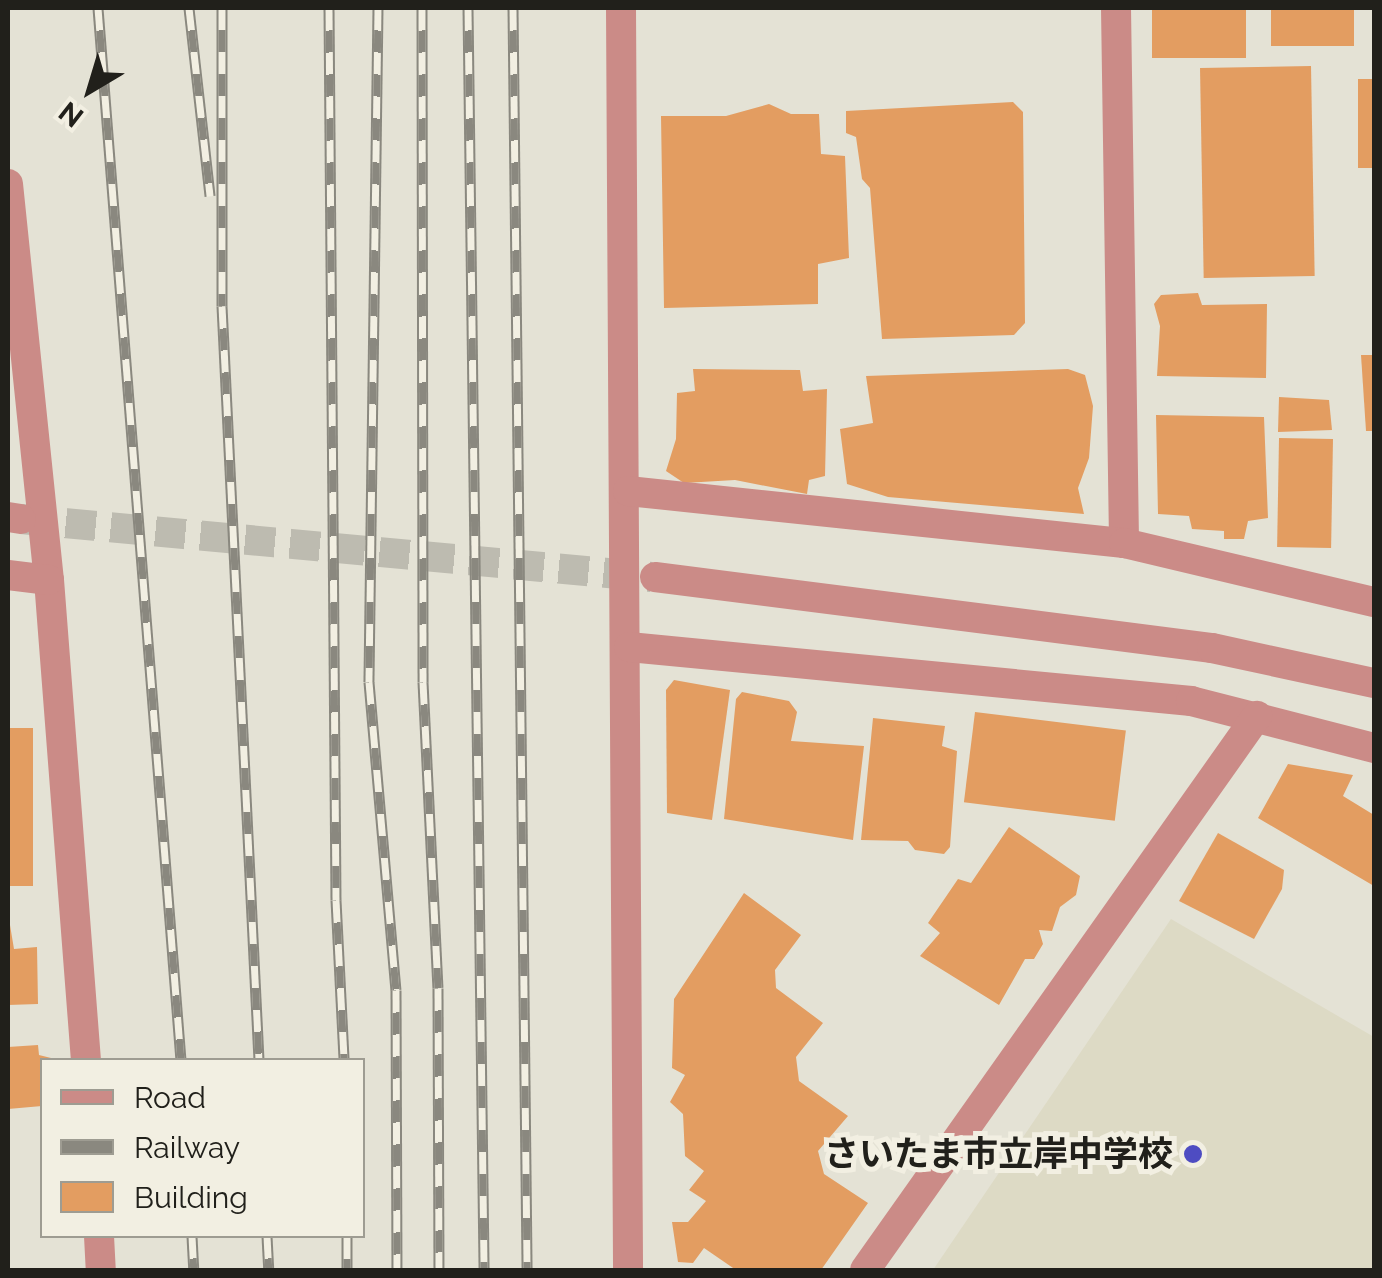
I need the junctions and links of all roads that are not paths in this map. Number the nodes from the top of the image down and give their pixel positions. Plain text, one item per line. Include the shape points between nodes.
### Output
1 (621, 8) edge
2 (1116, 8) edge
3 (8, 184) edge
4 (19, 434) edge
5 (628, 490) junction
6 (1124, 543) junction
7 (8, 575) edge
8 (655, 577) tunnel mouth
9 (49, 580) junction
10 (1374, 602) edge
11 (629, 635) junction
12 (1374, 682) edge
13 (1257, 716) junction
14 (1374, 748) edge
15 (86, 1058) edge
16 (99, 1238) edge
17 (102, 1270) edge
18 (628, 1270) edge
19 (865, 1270) edge

1 - 5 street
2 - 6 street
3 - 4 street
4 - 9 street
5 - 6 street
5 - 11 street
6 - 10 street
7 - 9 street
8 - 12 street via 1212,648
9 - 15 street
11 - 13 street via 1190,701
11 - 18 street
13 - 14 street
13 - 19 street
16 - 17 street

